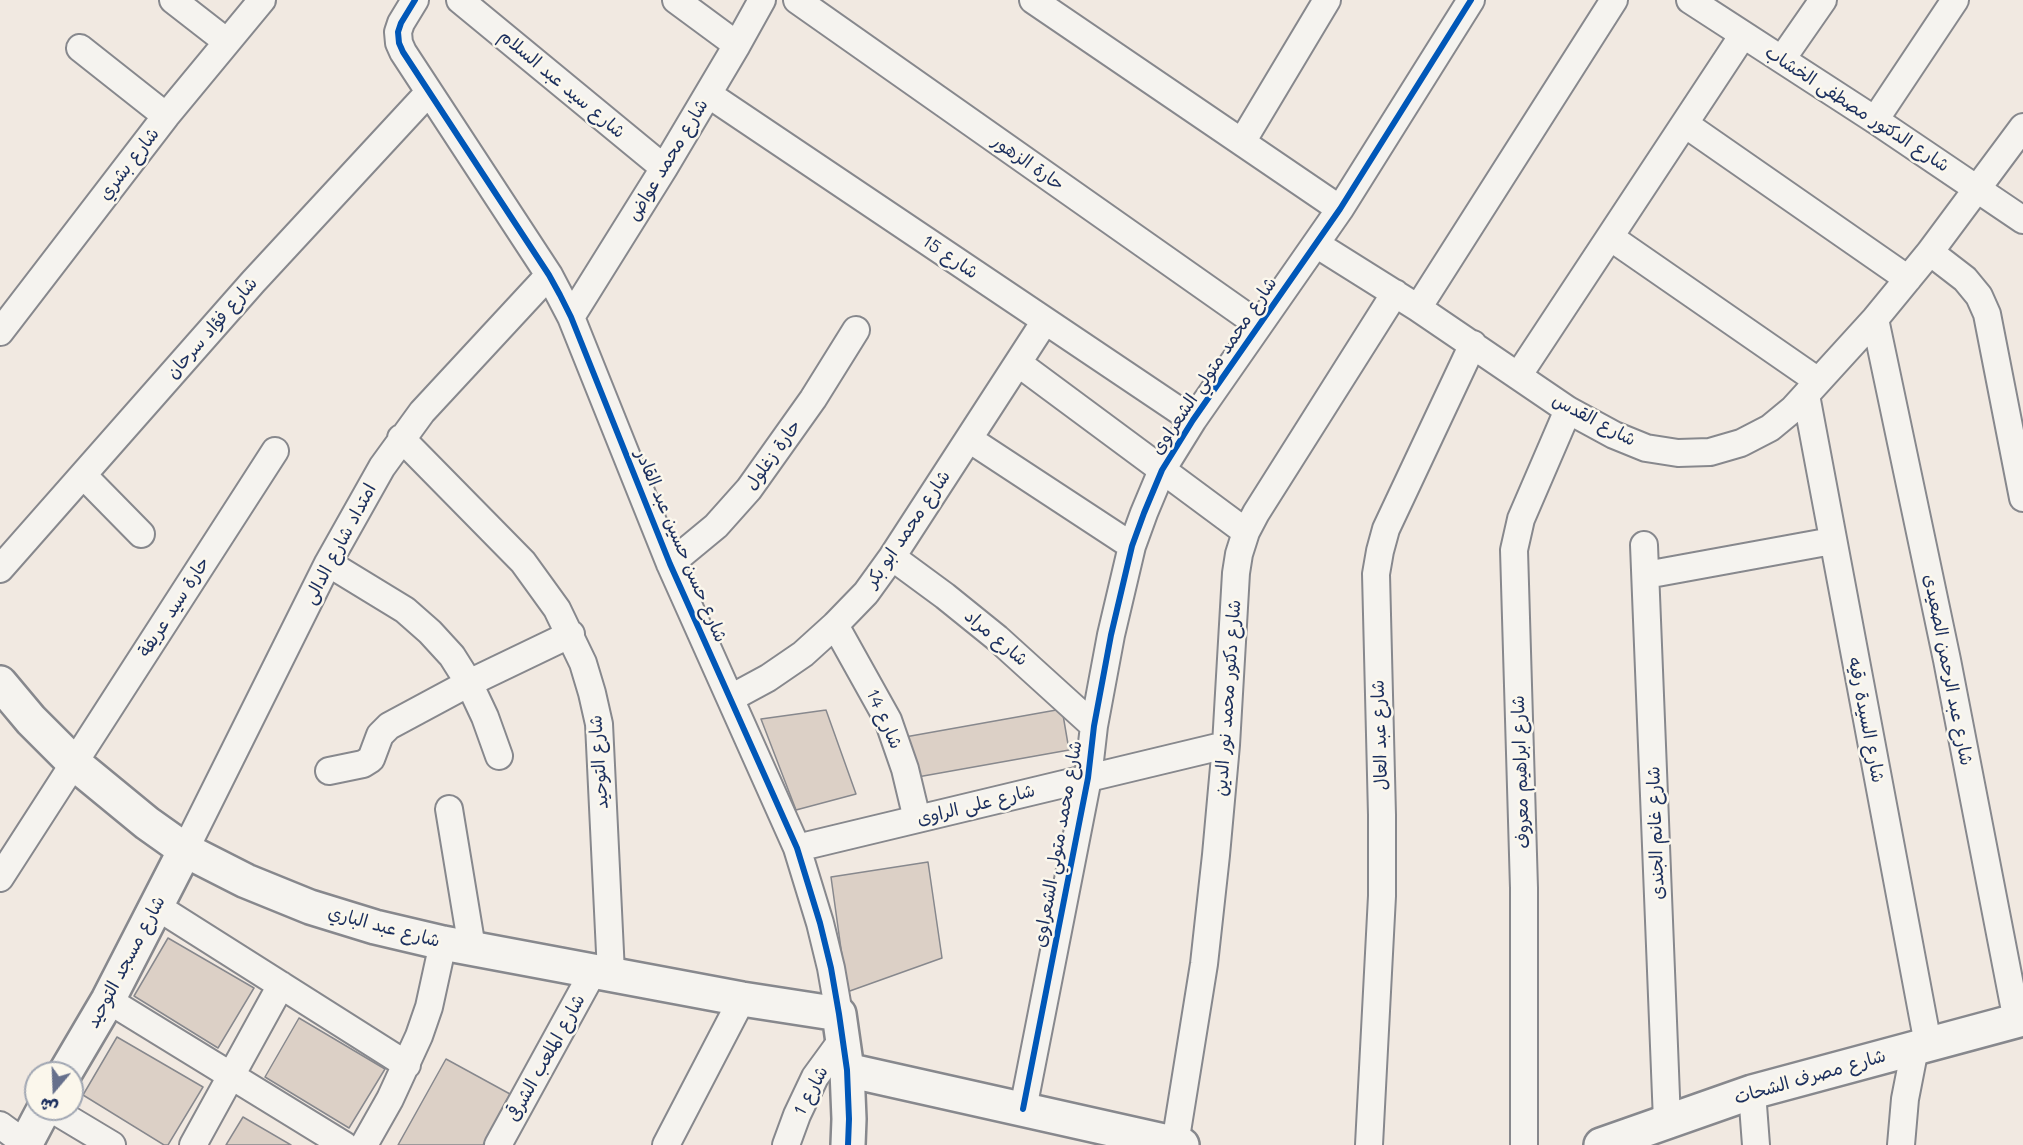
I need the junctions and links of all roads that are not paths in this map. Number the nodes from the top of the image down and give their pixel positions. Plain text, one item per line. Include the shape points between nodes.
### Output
1 (173, 0) edge
2 (262, 0) edge
3 (416, 0) edge
4 (460, 0) edge
5 (676, 0) edge
6 (762, 0) edge
7 (797, 0) edge
8 (1033, 0) edge
9 (1328, 0) edge
10 (1471, 0) edge
11 (1614, 0) edge
12 (1689, 0) edge
13 (1823, 0) edge
14 (1955, 0) edge
15 (1720, 8) edge
16 (1743, 34) junction
17 (227, 42) junction
18 (737, 45) junction
19 (80, 48) dead end
20 (1782, 59) junction
21 (429, 92) junction
22 (708, 94) junction
23 (166, 116) junction
24 (1875, 120) junction
25 (1685, 124) junction
26 (2023, 127) edge
27 (1242, 142) junction
28 (664, 168) junction
29 (1978, 189) junction
30 (1340, 209) junction
31 (2023, 220) edge
32 (1610, 237) junction
33 (1316, 244) junction
34 (1930, 252) junction
35 (549, 275) junction
36 (1908, 279) junction
37 (1395, 293) junction
38 (1418, 308) junction
39 (571, 317) junction
40 (1875, 319) junction
41 (1045, 321) junction
42 (1259, 325) junction
43 (856, 330) dead end
44 (0, 332) edge
45 (1473, 344) junction
46 (1018, 363) junction
47 (1518, 376) junction
48 (1812, 388) junction
49 (1568, 410) junction
50 (1193, 420) junction
51 (401, 438) junction
52 (969, 439) junction
53 (275, 451) dead end
54 (1162, 470) junction
55 (83, 475) junction
56 (2023, 498) edge
57 (1246, 532) junction
58 (141, 534) dead end
59 (1832, 541) junction
60 (1644, 545) dead end
61 (1132, 546) junction
62 (892, 557) junction
63 (328, 563) junction
64 (670, 564) junction
65 (0, 569) edge
66 (1646, 575) junction
67 (835, 625) junction
68 (571, 634) junction
69 (0, 683) edge
70 (469, 683) junction
71 (731, 698) junction
72 (1094, 726) junction
73 (1226, 745) junction
74 (500, 756) dead end
75 (74, 763) junction
76 (329, 771) dead end
77 (1088, 778) junction
78 (449, 809) dead end
79 (917, 819) junction
80 (797, 848) junction
81 (185, 850) junction
82 (0, 878) edge
83 (156, 906) junction
84 (457, 945) junction
85 (603, 972) junction
86 (281, 986) junction
87 (742, 999) junction
88 (108, 1000) junction
89 (2020, 1020) edge
90 (843, 1041) junction
91 (1921, 1046) junction
92 (72, 1061) edge
93 (407, 1065) junction
94 (232, 1076) junction
95 (1752, 1092) junction
96 (1023, 1109) junction
97 (37, 1121) edge
98 (72, 1121) edge
99 (1667, 1121) junction
100 (0, 1125) edge
101 (1110, 1137) edge
102 (25, 1144) edge
103 (1178, 1144) edge
104 (1607, 1144) edge
105 (112, 1145) edge
106 (193, 1145) edge
107 (344, 1145) edge
108 (364, 1145) edge
109 (498, 1145) edge
110 (666, 1145) edge
111 (786, 1145) edge
112 (848, 1145) edge
113 (1369, 1145) edge
114 (1524, 1145) edge
115 (1755, 1145) edge
116 (1901, 1145) edge

1 - 17 street
2 - 17 street, شارع بشري
3 - 21 street, شارع حسن حسين عبد القادر via 401,22 399,43
4 - 28 street, شارع سيد عبد السلام
5 - 18 street
6 - 18 street, شارع محمد عواض
7 - 42 street, حارة الزهور
8 - 27 street
9 - 27 street
10 - 30 street, شارع محمد متولي الشعراوى
11 - 38 street
12 - 15 street, شارع الدكتور مصطفى الخشاب
13 - 20 street
14 - 24 street
15 - 16 street, شارع الدكتور مصطفى الخشاب
16 - 20 street, شارع الدكتور مصطفى الخشاب
16 - 25 street
17 - 23 street, شارع بشري
18 - 22 street, شارع محمد عواض
19 - 23 street
20 - 24 street, شارع الدكتور مصطفى الخشاب
21 - 35 street, شارع حسن حسين عبد القادر
21 - 55 street, شارع فؤاد سرحان via 253,282
22 - 28 street, شارع محمد عواض
22 - 41 street, شارع 15
23 - 44 street, شارع بشري
24 - 29 street, شارع الدكتور مصطفى الخشاب
25 - 32 street
25 - 36 street
26 - 29 street, شارع القدس
27 - 30 street
28 - 39 street, شارع محمد عواض
29 - 31 street, شارع الدكتور مصطفى الخشاب
29 - 34 street, شارع القدس
30 - 33 street, شارع محمد متولي الشعراوى
32 - 47 street
32 - 48 street
33 - 37 street, شارع القدس
33 - 42 street, شارع محمد متولي الشعراوى
34 - 36 street, شارع القدس
34 - 56 street via 1965,279 1987,314
35 - 39 street, شارع حسن حسين عبد القادر
35 - 51 street, امتداد شارع الدالى
36 - 40 street, شارع القدس
37 - 38 street, شارع القدس
37 - 57 street, شارع دكتور محمد نور الدين
38 - 45 street, شارع القدس
39 - 64 street, شارع حسن حسين عبد القادر
40 - 48 street, شارع القدس
40 - 89 street, شارع عبد الرحمن الصعيدى
41 - 46 street, شارع محمد ابو بكر
41 - 50 street, شارع 15
42 - 50 street, شارع محمد متولي الشعراوى
43 - 64 street, حارة زغلول via 749,489 716,526
45 - 47 street, شارع القدس
45 - 113 street, شارع عبد العال via 1386,529 1376,574 1382,896
46 - 52 street, شارع محمد ابو بكر
46 - 54 street
47 - 49 street, شارع القدس
48 - 49 street, شارع القدس via 1770,428 1741,443 1710,452 1646,448
48 - 59 street, شارع السيدة رقيه
49 - 114 street, شارع ابراهيم معروف via 1521,519 1514,550 1524,888
50 - 54 street, شارع محمد متولي الشعراوى
51 - 63 street, امتداد شارع الدالى
51 - 68 street, شارع التوحيد via 523,562
52 - 61 street
52 - 62 street, شارع محمد ابو بكر
53 - 75 street, حارة سيد عريفة
54 - 57 street
54 - 61 street, شارع محمد متولي الشعراوى
55 - 58 street
55 - 65 street, شارع فؤاد سرحان
57 - 73 street, شارع دكتور محمد نور الدين via 1236,573
59 - 66 street
59 - 91 street, شارع السيدة رقيه
60 - 66 street, شارع غانم الجندى
61 - 72 street, شارع محمد متولي الشعراوى
62 - 67 street, شارع محمد ابو بكر via 866,593
62 - 72 street, شارع مراد via 997,638
63 - 70 street via 405,610 452,656
63 - 81 street, امتداد شارع الدالى
64 - 71 street, شارع حسن حسين عبد القادر
66 - 99 street, شارع غانم الجندى
67 - 71 street, شارع محمد ابو بكر via 786,666
67 - 79 street, شارع 14 via 888,720
68 - 70 street
68 - 85 street, شارع التوحيد via 599,724
69 - 75 street, شارع عبد الباري
70 - 74 street
70 - 76 street via 389,726 371,759
71 - 80 street, شارع حسن حسين عبد القادر
72 - 77 street, شارع محمد متولي الشعراوى
73 - 77 street, شارع على الراوى
73 - 103 street, شارع دكتور محمد نور الدين via 1204,964
75 - 81 street, شارع عبد الباري
75 - 82 street, حارة سيد عريفة
77 - 79 street, شارع على الراوى
77 - 96 street, شارع محمد متولي الشعراوى
78 - 84 street
79 - 80 street, شارع على الراوى
80 - 90 street, شارع حسن حسين عبد القادر via 831,968
81 - 83 street, شارع مسجد التوحيد
81 - 84 street, شارع عبد الباري via 310,907 375,927
83 - 86 street
83 - 88 street, شارع مسجد التوحيد
84 - 85 street, شارع عبد الباري
84 - 93 street
85 - 87 street, شارع عبد الباري
85 - 109 street, شارع الملعب الشرقى
86 - 93 street
86 - 94 street
87 - 90 street, شارع عبد الباري
87 - 110 street
88 - 92 street, شارع مسجد التوحيد
88 - 94 street
89 - 91 street, شارع مصرف الشحات
90 - 96 street
90 - 111 street, شارع 1 via 815,1077
90 - 112 street, شارع حسن حسين عبد القادر
91 - 95 street, شارع مصرف الشحات
91 - 116 street via 1905,1099
93 - 108 street
94 - 106 street
94 - 107 street
95 - 99 street, شارع مصرف الشحات
95 - 115 street
96 - 101 street
97 - 102 street
98 - 105 street
99 - 104 street, شارع مصرف الشحات
100 - 102 street
101 - 103 street

